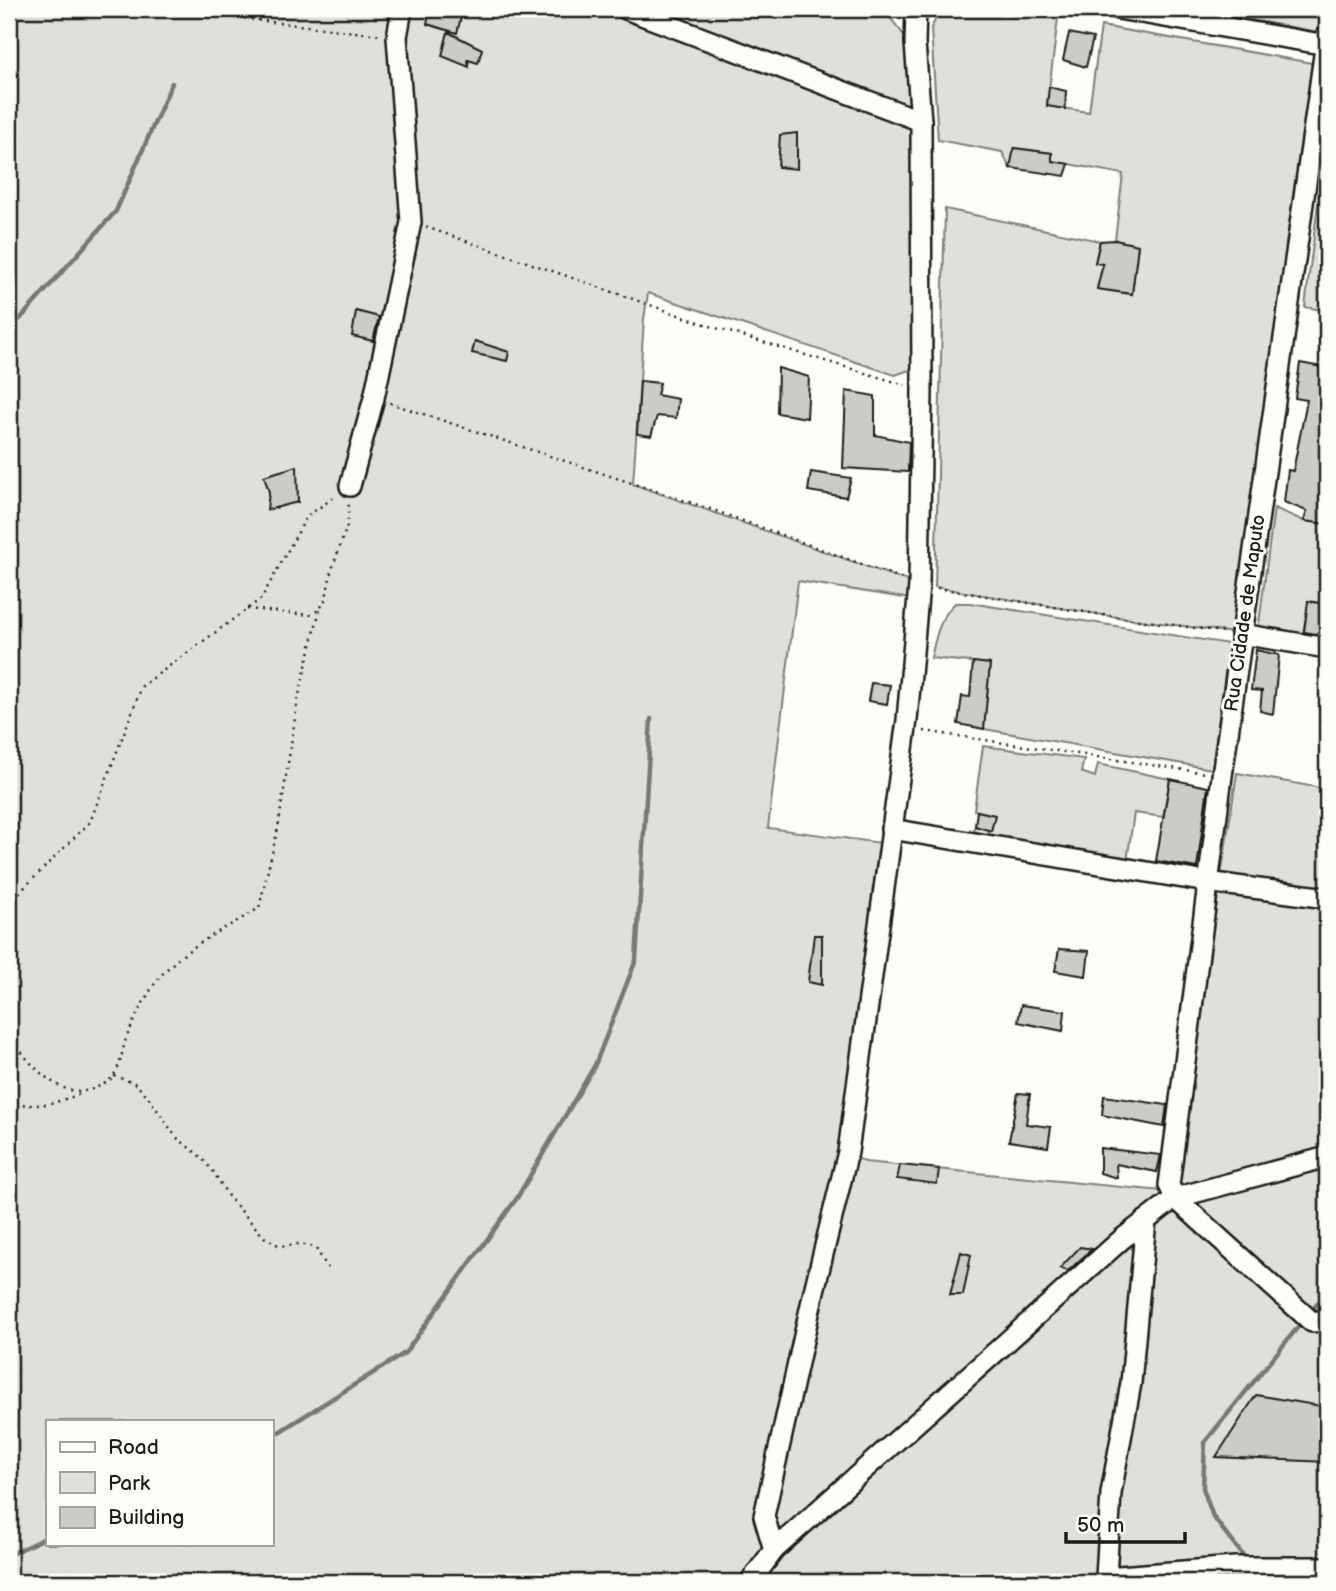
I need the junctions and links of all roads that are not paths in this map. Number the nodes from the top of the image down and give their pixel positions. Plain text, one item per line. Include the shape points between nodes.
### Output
1 (402, 9) edge
2 (626, 9) edge
3 (916, 9) edge
4 (1118, 9) edge
5 (1327, 41) edge
6 (921, 121) junction
7 (350, 486) road end
8 (1241, 634) junction
9 (1327, 648) edge
10 (891, 829) junction
11 (1207, 882) junction
12 (1327, 898) edge
13 (1327, 1157) edge
14 (1173, 1195) junction
15 (1146, 1220) junction
16 (1312, 1317) edge
17 (774, 1550) junction
18 (1327, 1567) edge
19 (750, 1582) edge

1 - 7 street via 397,37 411,222 374,398
2 - 6 street
3 - 6 street
4 - 5 street
5 - 8 street, Rua Cidade de Maputo
6 - 10 street via 919,585 906,729
8 - 9 street
8 - 11 street, Rua Cidade de Maputo
10 - 11 street
10 - 17 street via 848,1152 764,1516
11 - 12 street
11 - 14 street, Rua Cidade de Maputo via 1169,1185
13 - 14 street
14 - 15 street
14 - 16 street
15 - 17 street
15 - 18 street via 1131,1383 1111,1493 1106,1577 1235,1567
17 - 19 street

